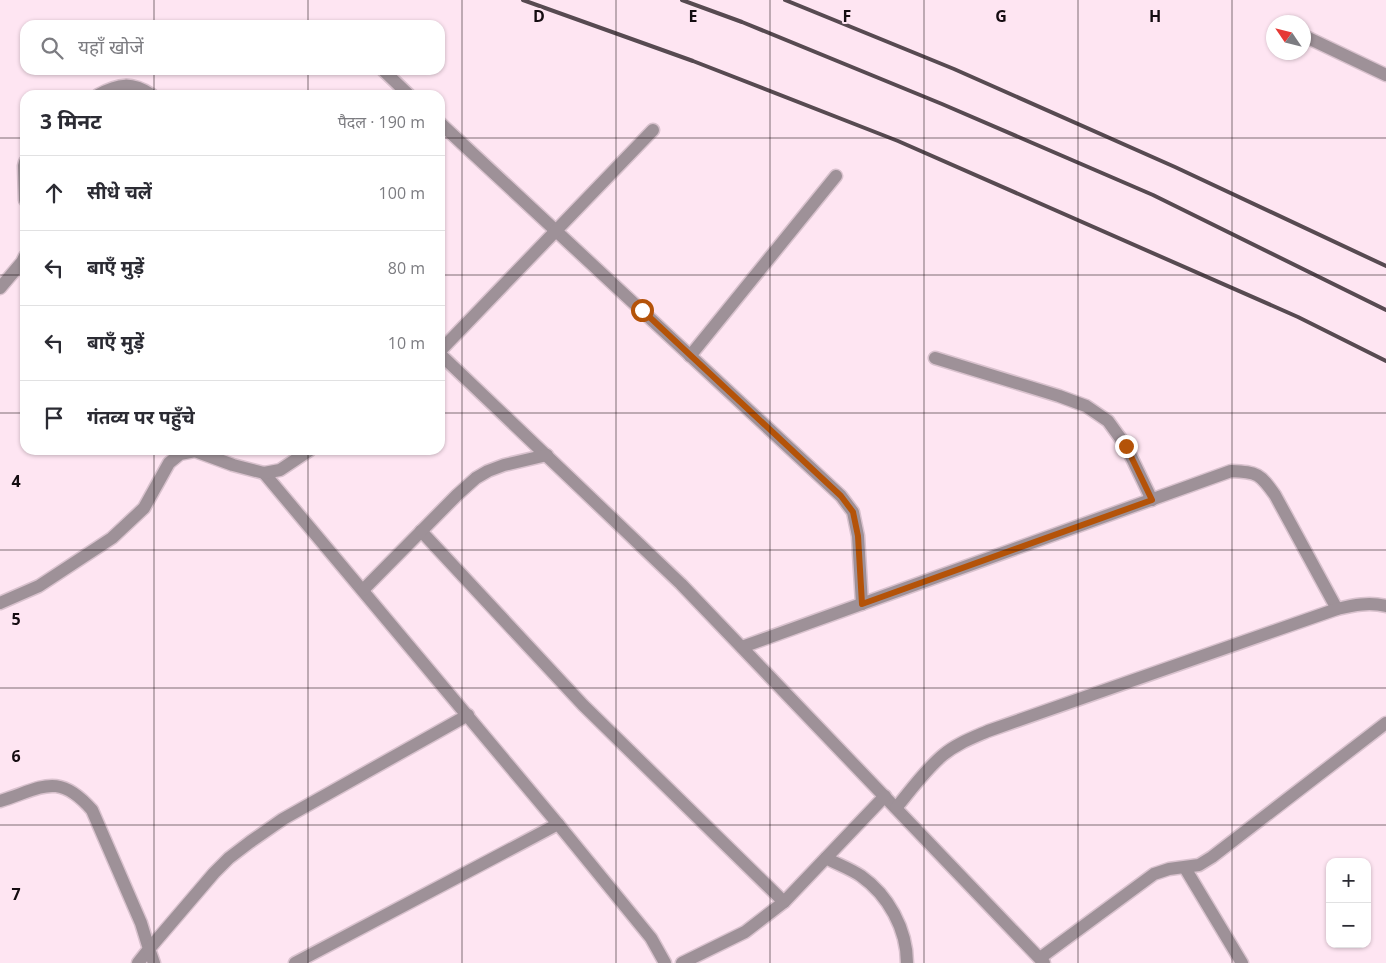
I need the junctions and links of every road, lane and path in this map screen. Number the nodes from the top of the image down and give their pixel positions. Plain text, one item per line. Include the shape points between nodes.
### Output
1 (1311, 39) edge
2 (388, 75) edge
3 (1386, 75) edge
4 (110, 90) edge
5 (144, 90) edge
6 (404, 90) edge
7 (445, 128) edge
8 (653, 130) dead end
9 (836, 176) dead end
10 (555, 230) junction
11 (20, 264) edge
12 (0, 288) edge
13 (445, 347) edge
14 (690, 356) junction
15 (445, 357) edge
16 (935, 358) dead end
17 (179, 455) edge
18 (206, 455) edge
19 (302, 455) edge
20 (547, 455) junction
21 (264, 473) junction
22 (1152, 500) junction
23 (421, 531) junction
24 (363, 590) junction
25 (0, 604) edge
26 (862, 604) junction
27 (1386, 606) edge
28 (1337, 609) junction
29 (742, 646) junction
30 (468, 715) junction
31 (1386, 723) edge
32 (885, 796) junction
33 (0, 801) edge
34 (896, 808) junction
35 (558, 824) junction
36 (826, 858) junction
37 (1185, 868) junction
38 (784, 902) junction
39 (149, 950) junction
40 (1042, 961) edge
41 (138, 963) edge
42 (154, 963) edge
43 (295, 963) edge
44 (665, 963) edge
45 (682, 963) edge
46 (907, 963) edge
47 (1242, 963) edge

1 - 3 street
2 - 6 street
4 - 5 street via 123,85
7 - 10 street
8 - 10 street
9 - 14 street
10 - 13 street
10 - 14 street
11 - 12 street
14 - 26 street via 841,496 853,512 858,536
15 - 20 street
16 - 22 street via 1086,406 1108,421 1126,446
17 - 25 street via 169,463 144,508 112,538 39,586
18 - 21 street
19 - 21 street via 280,470
20 - 23 street via 488,471 476,478
20 - 29 street
21 - 24 street
22 - 26 street
22 - 28 street via 1230,471 1248,472 1262,478 1275,495
23 - 24 street
23 - 38 street via 583,705
24 - 30 street
26 - 29 street
27 - 28 street via 1359,604
28 - 34 street via 963,742 944,754
29 - 32 street
30 - 35 street
30 - 39 street via 284,820 228,858
31 - 37 street via 1212,857 1199,865
32 - 34 street
32 - 36 street
33 - 39 street via 52,784 67,788 82,798 92,810 141,923
34 - 40 street
35 - 43 street
35 - 44 street via 651,938
36 - 38 street
36 - 46 street via 860,876 884,897 900,926
37 - 40 street via 1154,874
37 - 47 street
38 - 45 street via 745,932
39 - 41 street
39 - 42 street

